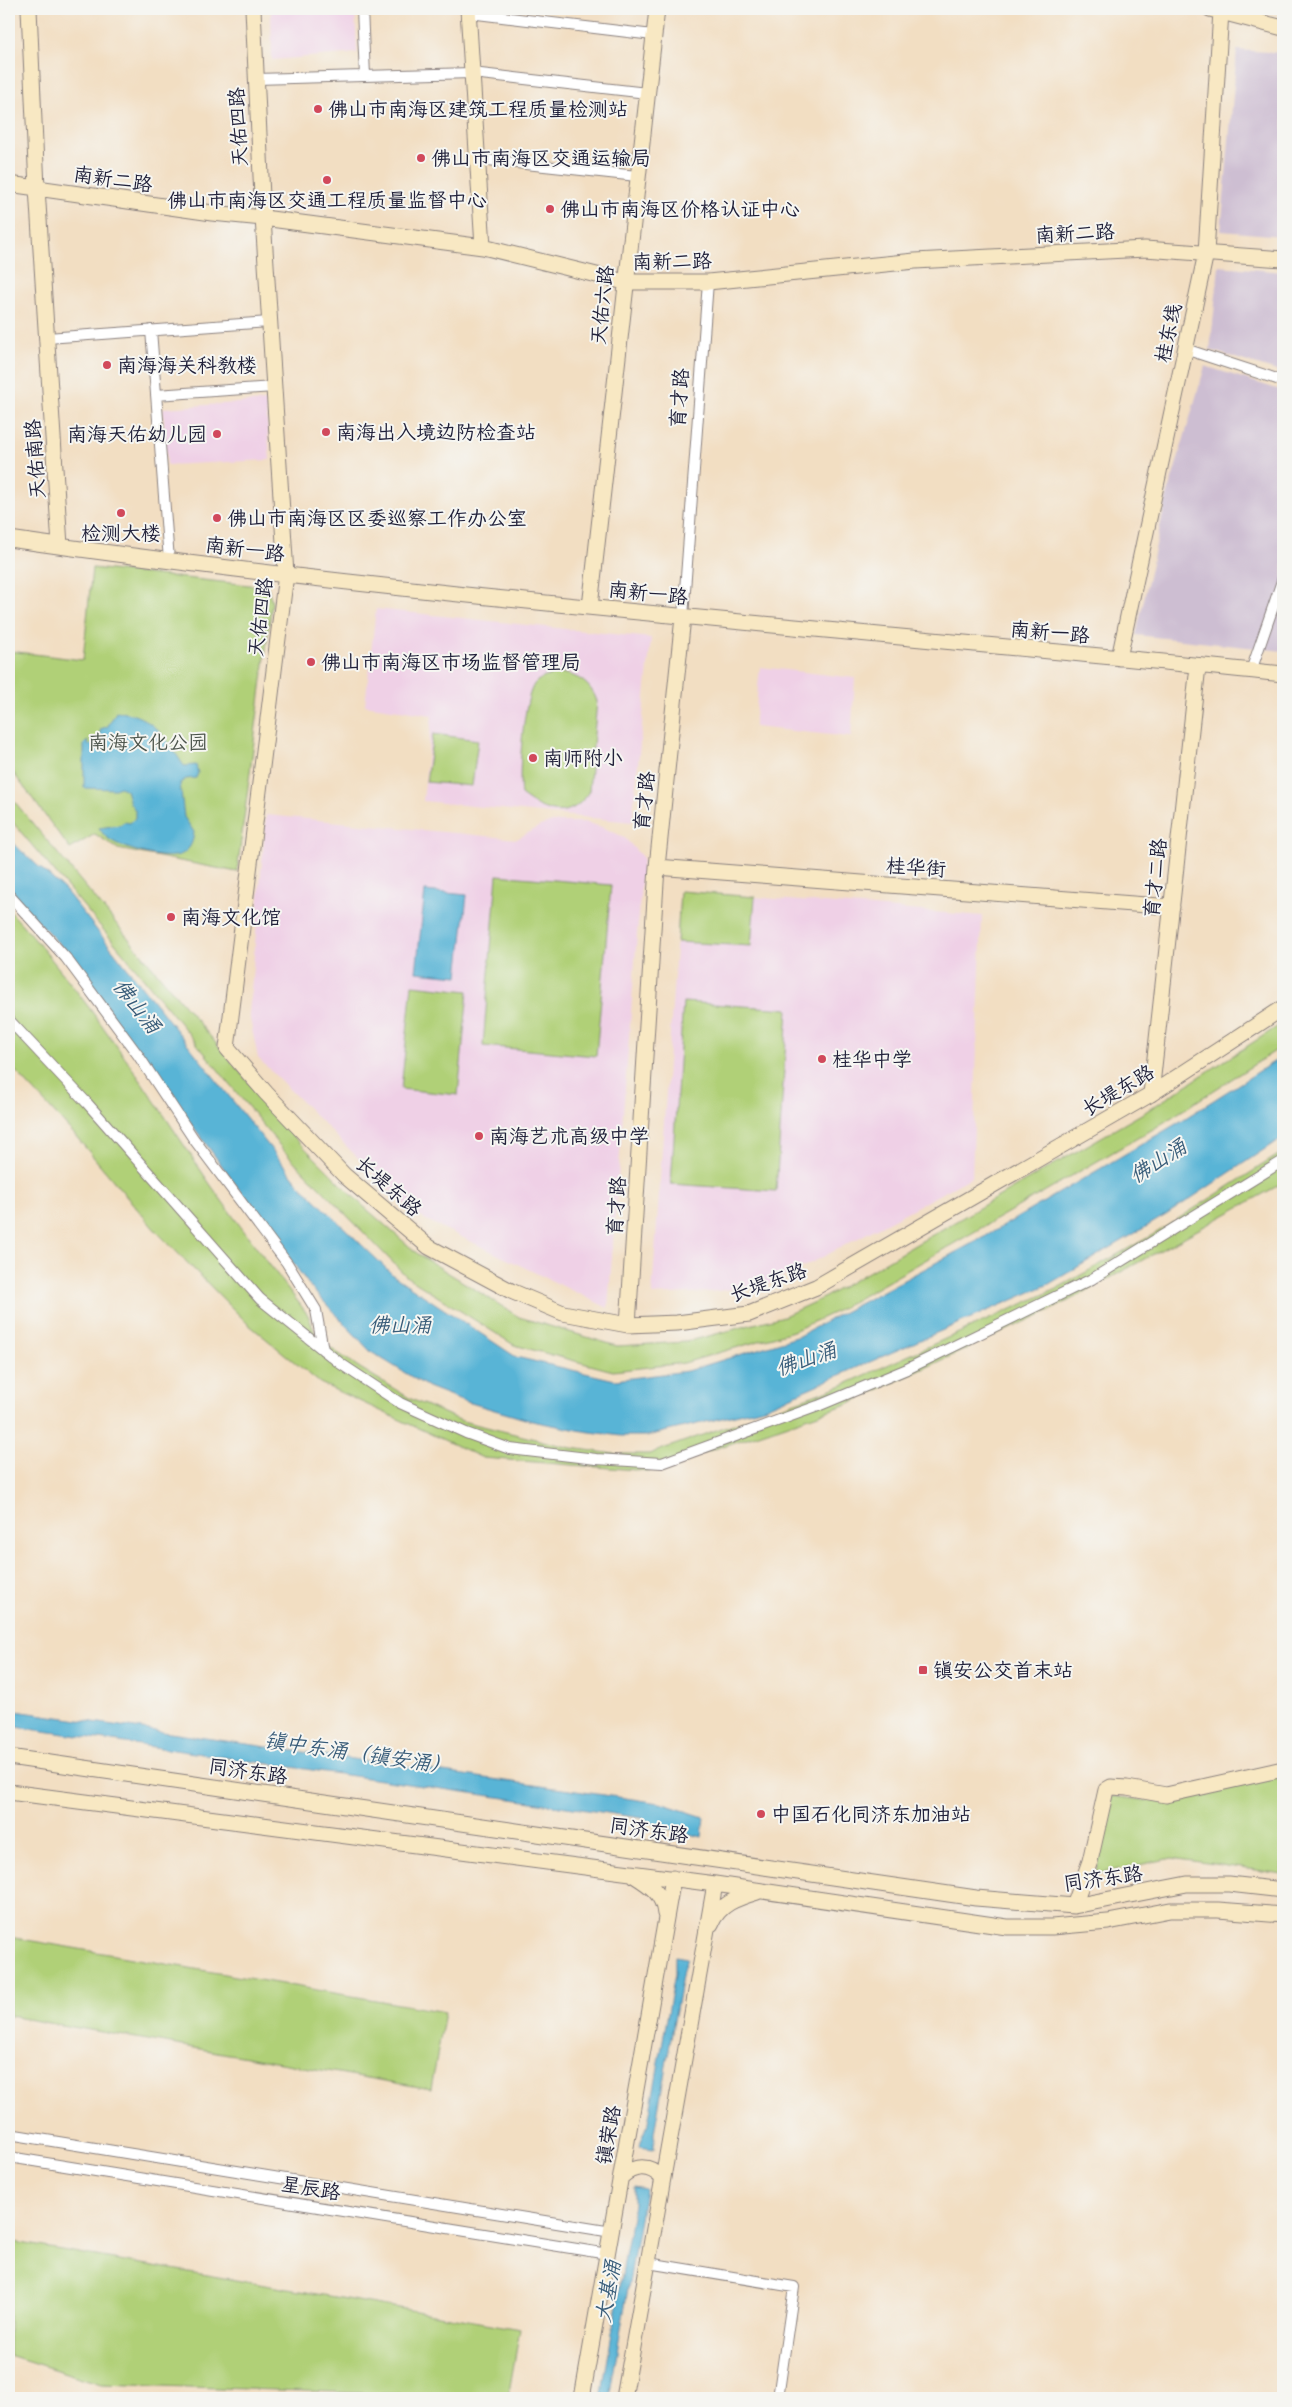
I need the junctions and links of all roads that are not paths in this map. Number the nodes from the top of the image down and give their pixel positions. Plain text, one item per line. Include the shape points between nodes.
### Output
1 (29, 9) edge
2 (253, 9) edge
3 (362, 9) edge
4 (657, 9) edge
5 (1216, 10) edge
6 (469, 11) edge
7 (1283, 28) edge
8 (654, 35) junction
9 (472, 73) junction
10 (365, 76) junction
11 (256, 79) junction
12 (646, 93) junction
13 (478, 159) junction
14 (636, 176) junction
15 (9, 184) edge
16 (37, 188) junction
17 (263, 218) junction
18 (483, 247) junction
19 (1206, 253) junction
20 (1283, 259) edge
21 (625, 282) junction
22 (708, 282) junction
23 (269, 322) junction
24 (151, 330) junction
25 (47, 338) junction
26 (1185, 349) junction
27 (1283, 381) edge
28 (274, 387) junction
29 (156, 395) junction
30 (9, 539) edge
31 (60, 546) junction
32 (169, 560) junction
33 (286, 574) junction
34 (1283, 578) edge
35 (590, 606) junction
36 (683, 617) junction
37 (1119, 658) junction
38 (1198, 666) junction
39 (1251, 671) junction
40 (1283, 674) edge
41 (657, 867) junction
42 (9, 896) edge
43 (1172, 907) junction
44 (1283, 1008) edge
45 (9, 1020) edge
46 (227, 1048) joint
47 (1151, 1094) junction
48 (1283, 1161) edge
49 (628, 1325) junction
50 (323, 1350) junction
51 (9, 1756) edge
52 (1283, 1770) edge
53 (9, 1792) edge
54 (633, 1875) junction
55 (673, 1878) junction
56 (714, 1884) junction
57 (1283, 1890) edge
58 (757, 1892) junction
59 (1074, 1906) junction
60 (1283, 1915) edge
61 (666, 1922) junction
62 (699, 1967) junction
63 (9, 2134) edge
64 (9, 2157) edge
65 (621, 2177) junction
66 (662, 2178) junction
67 (612, 2232) junction
68 (608, 2254) junction
69 (648, 2262) junction
70 (582, 2398) edge
71 (624, 2398) edge
72 (778, 2398) edge

1 - 16 street, 天佑南路
2 - 11 street, 天佑四路
3 - 10 street
4 - 8 street, 天佑六路
5 - 7 street
5 - 19 street, 桂东线
6 - 8 street
6 - 9 street
8 - 12 street, 天佑六路
9 - 10 street
9 - 12 street
9 - 13 street
10 - 11 street
11 - 17 street, 天佑四路
12 - 14 street, 天佑六路
13 - 14 street
13 - 18 street
14 - 21 street, 天佑六路
15 - 16 street, 南新二路
16 - 17 street, 南新二路
16 - 25 street, 天佑南路
17 - 18 street, 南新二路
17 - 23 street, 天佑四路
18 - 21 street, 南新二路
19 - 20 street, 南新二路
19 - 22 street, 南新二路 via 1145,249 915,261
19 - 26 street, 桂东线
21 - 22 street, 南新二路
21 - 35 street, 天佑六路
22 - 36 street, 育才路
23 - 24 street
23 - 28 street, 天佑四路
24 - 25 street
24 - 29 street
25 - 31 street, 天佑南路
26 - 27 street
26 - 37 street, 桂东线
28 - 29 street
28 - 33 street, 天佑四路
29 - 32 street
30 - 31 street, 南新一路
31 - 32 street, 南新一路
32 - 33 street, 南新一路
33 - 35 street, 南新一路
33 - 46 street, 天佑四路
34 - 39 street
35 - 36 street, 南新一路
36 - 37 street, 南新一路
36 - 41 street, 育才路
37 - 38 street, 南新一路
38 - 39 street, 南新一路
38 - 43 street, 育才二路
39 - 40 street, 南新一路
41 - 43 street, 桂华街
41 - 49 street, 育才路
42 - 50 street via 66,958 138,1054 193,1138 287,1263 316,1310
43 - 47 street, 育才二路
44 - 47 street, 长堤东路
45 - 50 street via 260,1299
46 - 49 street, 长堤东路 via 344,1175 429,1247 511,1291 563,1313
47 - 49 street, 长堤东路 via 816,1287 749,1314
48 - 50 street via 1092,1279 925,1361 818,1406 662,1463 510,1449 400,1403
51 - 59 street, 同济东路 via 816,1876 976,1898
52 - 59 street via 1166,1795 1127,1788 1111,1787 1106,1790 1090,1861
53 - 54 street
54 - 55 street
54 - 61 street via 656,1890 662,1898
55 - 56 street
55 - 61 street, 镇荣路
56 - 58 street
56 - 62 street
57 - 59 street, 同济东路 via 1230,1884 1187,1884
58 - 60 street via 1007,1926 1052,1927 1108,1922 1170,1910
58 - 62 street via 718,1910 711,1923
61 - 65 street, 镇荣路
62 - 66 street
63 - 67 street
64 - 68 street, 星辰路
65 - 66 street via 641,2167 653,2170
65 - 67 street, 镇荣路
66 - 69 street
67 - 68 street, 镇荣路
68 - 70 street, 镇荣路
69 - 71 street
69 - 72 street via 794,2288

